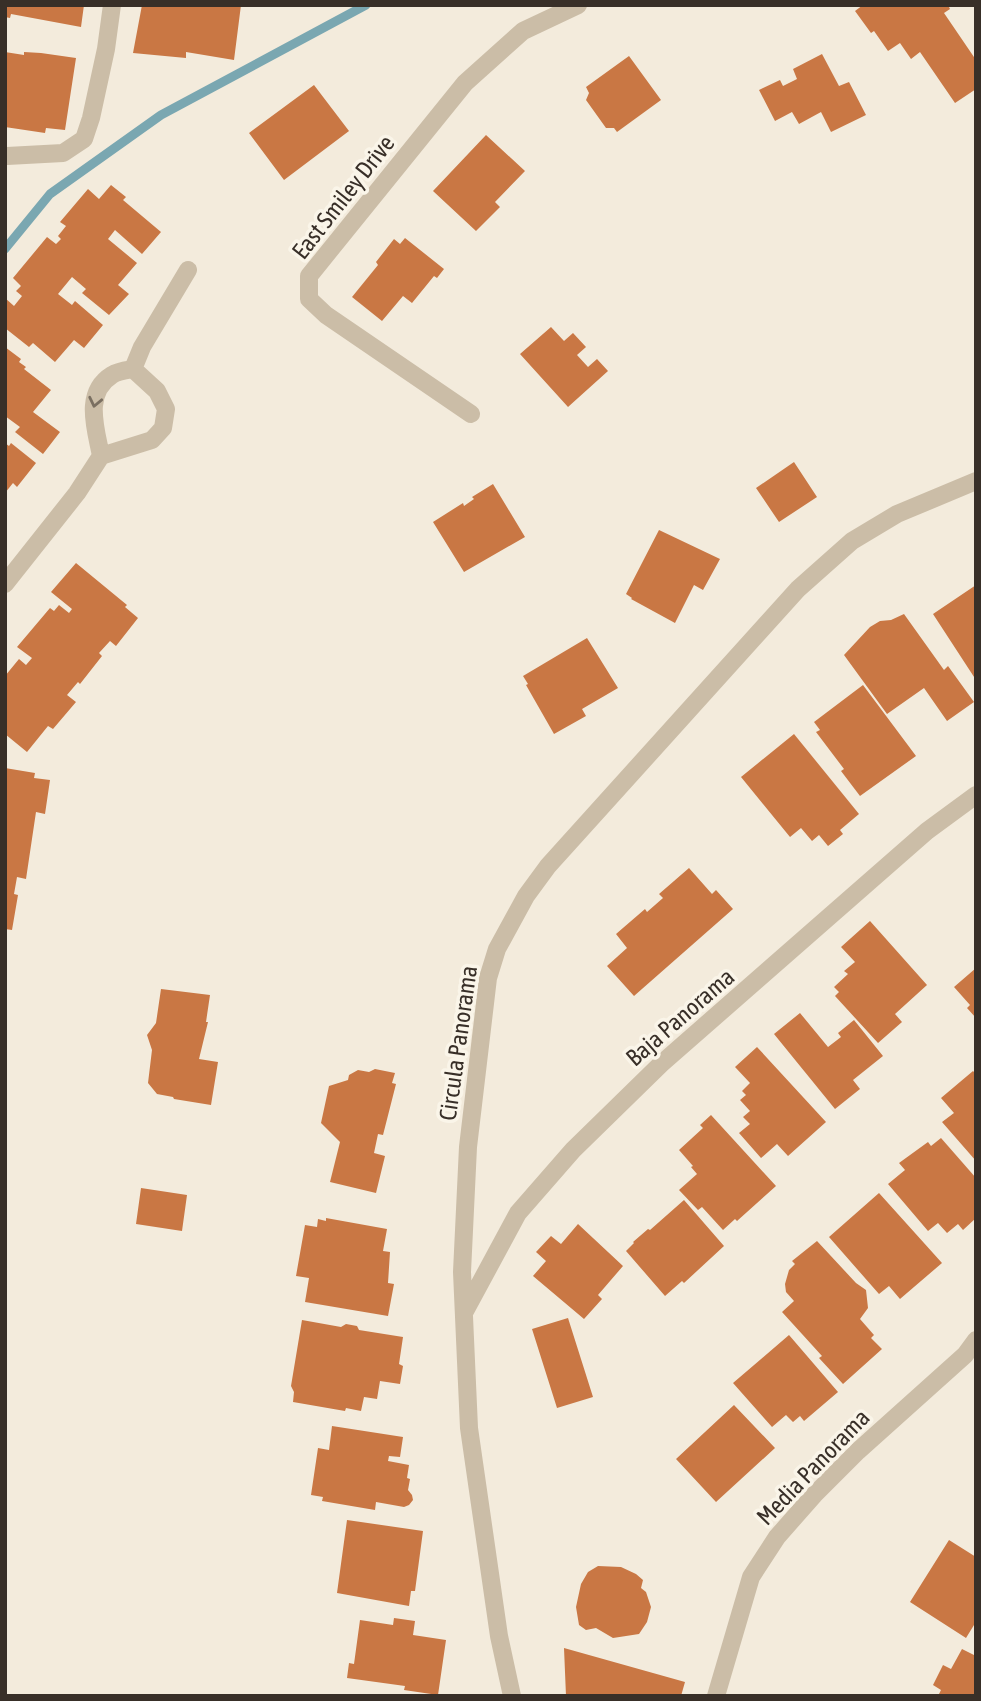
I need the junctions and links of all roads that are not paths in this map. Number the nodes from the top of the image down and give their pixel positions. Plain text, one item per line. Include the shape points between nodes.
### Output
1 (112, 5) edge
2 (578, 5) edge
3 (7, 156) dead end
4 (188, 270) dead end
5 (134, 369) junction
6 (471, 414) dead end
7 (101, 456) junction
8 (976, 481) edge
9 (5, 584) edge
10 (976, 795) edge
11 (463, 1315) junction
12 (976, 1340) edge
13 (512, 1696) edge
14 (716, 1696) edge

1 - 3 street via 83,139 63,153
2 - 6 street, East Smiley Drive via 523,31 464,83 309,276 309,299 326,315
4 - 5 street via 142,347
5 -> 7 street via 113,374 96,391 92,416
5 - 7 street via 157,391 166,409 163,428 152,440
7 - 9 street
8 - 11 street, Circula Panorama via 897,514 852,541 797,589 572,837 526,896 497,950 484,1006 468,1147
10 - 11 street, Baja Panorama via 927,831 661,1065 573,1150 518,1213
11 - 13 street, Circula Panorama via 469,1427
12 - 14 street, Media Panorama via 849,1459 777,1537 751,1577

